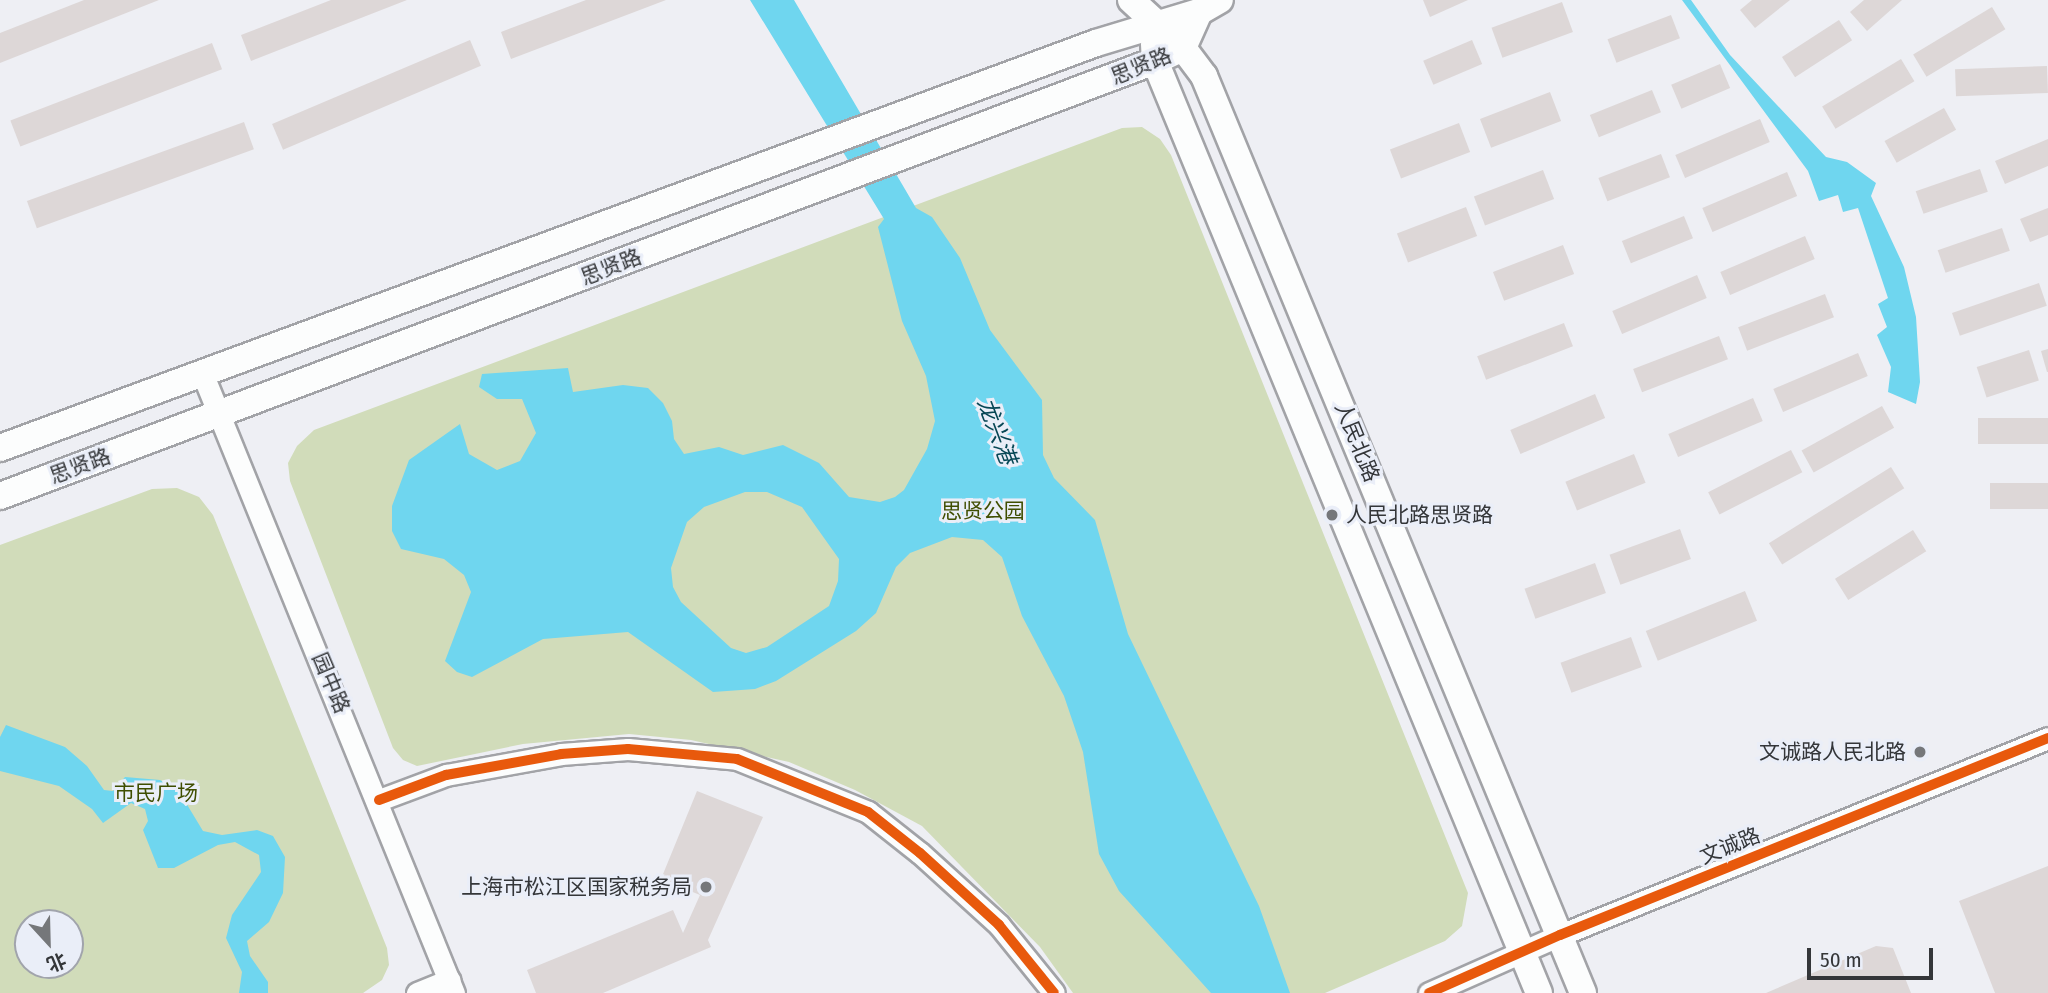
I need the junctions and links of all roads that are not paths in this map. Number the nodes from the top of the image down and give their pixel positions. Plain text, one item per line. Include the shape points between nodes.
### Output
1 (1131, 0) edge
2 (1210, 6) edge
3 (1153, 24) junction
4 (1183, 48) junction
5 (1156, 61) junction
6 (204, 375) junction
7 (220, 415) junction
8 (0, 448) edge
9 (0, 496) edge
10 (2048, 738) edge
11 (379, 800) junction
12 (1560, 935) junction
13 (1523, 954) junction
14 (452, 987) edge
15 (417, 993) edge
16 (1054, 993) edge
17 (1429, 993) edge
18 (1539, 993) edge
19 (1583, 993) edge

1 - 3 main road, 人民北路
2 - 3 main road, 思贤路
2 - 4 main road, 思贤路
3 - 4 main road, 人民北路
3 - 5 main road, 人民北路
3 - 6 main road, 思贤路
4 - 5 main road, 思贤路
4 - 12 main road, 人民北路 via 1204,76
5 - 7 main road, 思贤路
5 - 13 main road, 人民北路
6 - 7 street, 园中路
6 - 8 main road, 思贤路
7 - 9 main road, 思贤路
7 - 11 street, 园中路
10 - 12 street, 文诚路
11 - 14 street, 园中路
11 - 16 street via 446,775 561,754 628,749 737,759 868,812 999,925
12 - 13 street, 文诚路
12 - 19 main road, 人民北路
13 - 17 street, 文诚路
13 - 18 main road, 人民北路
14 - 15 street

